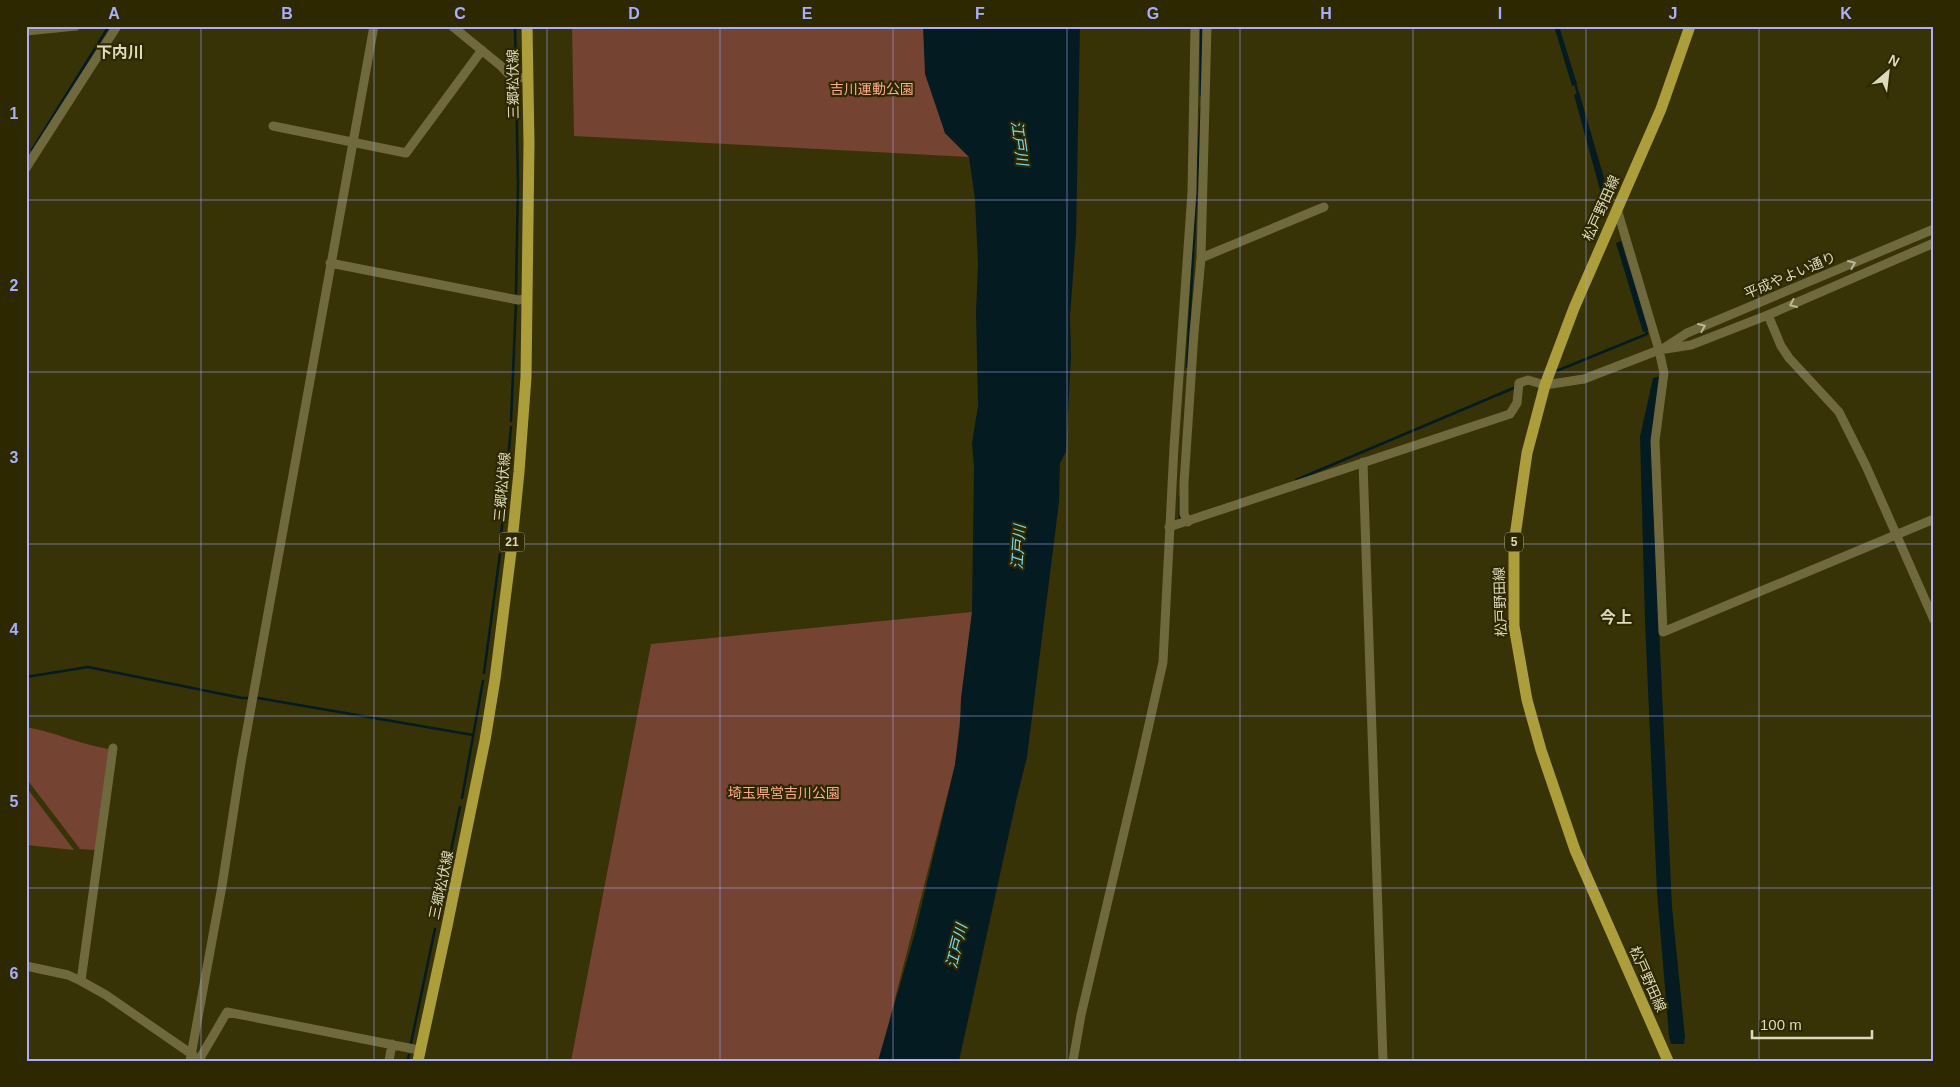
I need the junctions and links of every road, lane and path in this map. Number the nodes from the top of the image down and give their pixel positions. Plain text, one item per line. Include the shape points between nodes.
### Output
1 (76, 26) edge
2 (117, 26) edge
3 (374, 26) edge
4 (452, 26) edge
5 (527, 26) edge
6 (1195, 26) edge
7 (1207, 26) edge
8 (1690, 26) edge
9 (26, 31) edge
10 (482, 50) junction
11 (524, 78) junction
12 (273, 126) dead end
13 (352, 141) junction
14 (26, 168) edge
15 (1324, 208) dead end
16 (1617, 209) junction
17 (1934, 229) edge
18 (1934, 242) edge
19 (1201, 258) junction
20 (330, 263) junction
21 (526, 299) junction
22 (1768, 315) junction
23 (1659, 350) junction
24 (1546, 385) junction
25 (1363, 462) junction
26 (1934, 518) edge
27 (1188, 522) junction
28 (1169, 527) junction
29 (1897, 534) junction
30 (1934, 620) edge
31 (113, 748) dead end
32 (26, 966) edge
33 (81, 980) junction
34 (392, 1044) junction
35 (419, 1056) edge
36 (191, 1057) edge
37 (199, 1061) edge
38 (389, 1061) edge
39 (1073, 1061) edge
40 (1382, 1061) edge
41 (1668, 1061) edge

1 - 9 street
2 - 14 street
3 - 13 street
4 - 10 street
5 - 11 main road, 三郷松伏線 / 21
6 - 28 street via 1192,192
7 - 19 street
8 - 16 main road, 松戸野田線 / 5 via 1661,109
10 - 11 street via 511,77
10 - 13 street via 406,153
11 - 21 main road, 三郷松伏線 / 21 via 529,154
12 - 13 street
13 - 20 street
15 - 19 street
16 - 23 street
16 - 24 main road, 松戸野田線 / 5 via 1574,308
23 -> 17 street, 平成やよい通り via 1687,333
18 -> 22 street, 平成やよい通り
19 - 27 street via 1184,483 1184,514
20 - 21 street
20 - 36 street
21 - 35 main road, 三郷松伏線 / 21 via 526,377 519,472 498,660 473,804
22 - 23 street, 平成やよい通り via 1691,345
22 - 29 street via 1789,358 1839,412
23 - 24 street, 平成やよい通り via 1584,379
23 - 29 street via 1664,373 1655,441 1663,632
24 - 25 street, 平成やよい通り via 1528,380 1519,383 1517,403 1510,414
24 - 41 main road, 松戸野田線 / 5 via 1527,452 1514,543 1514,626 1527,700 1575,850
25 - 27 street
25 - 40 street
26 - 29 street
27 - 28 street
28 - 39 street via 1162,662
29 - 30 street
31 - 33 street
32 - 33 street
33 - 36 street via 106,994
34 - 35 street
34 - 37 street via 227,1012
34 - 38 street
36 - 37 street

